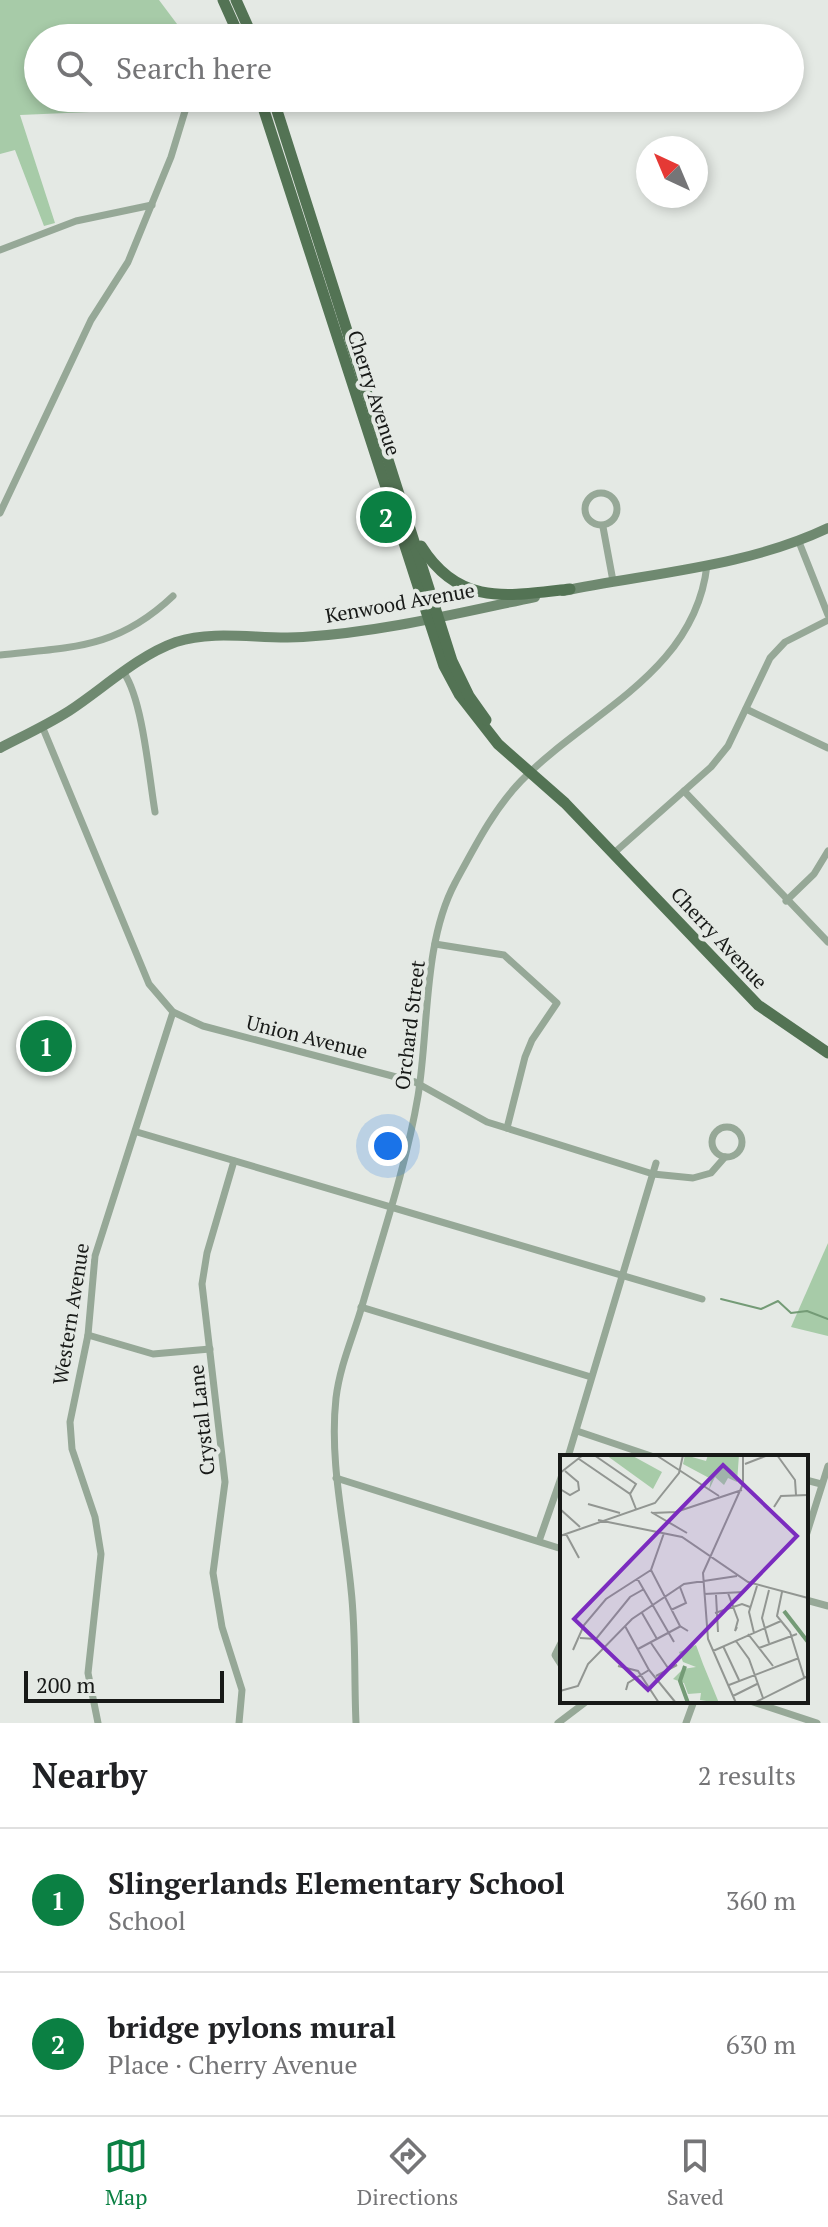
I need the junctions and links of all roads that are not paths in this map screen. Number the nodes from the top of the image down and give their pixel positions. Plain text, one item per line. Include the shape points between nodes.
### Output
1 (223, 0) edge
2 (236, 0) edge
3 (239, 24) edge
4 (243, 24) edge
5 (184, 112) edge
6 (265, 112) edge
7 (277, 112) edge
8 (152, 205) junction
9 (0, 250) edge
10 (394, 491) junction
11 (0, 513) edge
12 (603, 527) junction
13 (828, 528) edge
14 (408, 535) junction
15 (799, 542) junction
16 (707, 565) junction
17 (613, 581) junction
18 (570, 589) junction
19 (173, 596) dead end
20 (828, 618) edge
21 (434, 619) junction
22 (0, 655) edge
23 (124, 673) junction
24 (746, 709) junction
25 (42, 726) junction
26 (0, 748) edge
27 (828, 748) edge
28 (528, 769) junction
29 (684, 791) junction
30 (155, 812) dead end
31 (828, 851) edge
32 (614, 853) junction
33 (786, 901) junction
34 (828, 942) edge
35 (435, 944) junction
36 (173, 1012) junction
37 (828, 1053) edge
38 (419, 1085) junction
39 (507, 1128) junction
40 (137, 1132) junction
41 (725, 1157) junction
42 (234, 1161) junction
43 (656, 1163) dead end
44 (653, 1174) junction
45 (391, 1206) junction
46 (621, 1276) junction
47 (702, 1299) dead end
48 (361, 1307) junction
49 (88, 1335) junction
50 (210, 1349) junction
51 (591, 1377) junction
52 (577, 1431) junction
53 (569, 1455) edge
54 (648, 1455) edge
55 (828, 1466) edge
56 (336, 1478) junction
57 (560, 1481) edge
58 (808, 1481) edge
59 (821, 1484) junction
60 (808, 1529) edge
61 (539, 1541) junction
62 (560, 1548) edge
63 (808, 1601) edge
64 (828, 1606) edge
65 (560, 1645) edge
66 (560, 1663) edge
67 (584, 1703) edge
68 (693, 1703) edge
69 (756, 1703) edge
70 (98, 1723) edge
71 (239, 1723) edge
72 (356, 1723) edge
73 (558, 1723) edge
74 (686, 1723) edge
75 (817, 1723) edge

1 - 3 main road
2 - 4 main road
5 - 8 street
6 - 10 main road, Cherry Avenue
7 - 10 main road, Cherry Avenue
8 - 9 street via 76,221
8 - 11 street
10 - 14 main road, Cherry Avenue
12 - 12 street via 616,505 600,493 589,499 585,513
12 - 17 street
13 - 15 main road, Kenwood Avenue
14 - 18 main road via 435,566 465,588 500,595
14 - 21 main road, Cherry Avenue
15 - 16 main road, Kenwood Avenue
15 - 20 street
16 - 17 main road, Kenwood Avenue
16 - 28 street, Orchard Street via 694,616 653,673
17 - 18 main road, Kenwood Avenue
18 - 21 main road, Kenwood Avenue
19 - 22 street via 146,620 107,641
20 - 24 street via 785,642 770,658
21 - 23 main road, Kenwood Avenue via 303,637 195,637 155,651
21 - 28 main road, Cherry Avenue via 469,696
23 - 25 main road, Kenwood Avenue
23 - 30 street via 141,730
24 - 27 street
24 - 29 street via 728,746
25 - 26 main road, Kenwood Avenue
25 - 36 street, Union Avenue via 149,984
28 - 32 main road, Cherry Avenue
28 - 35 street, Orchard Street via 454,884
29 - 32 street
29 - 33 street
31 - 33 street via 814,874
32 - 37 main road, Cherry Avenue via 758,1005
33 - 34 street
35 - 38 street, Orchard Street
35 - 39 street via 504,955 558,1006 528,1049
36 - 38 street, Union Avenue via 203,1026
36 - 40 street, Western Avenue
38 - 39 street, Union Avenue
38 - 45 street, Orchard Street
39 - 44 street, Union Avenue
40 - 42 street
40 - 49 street, Western Avenue via 95,1256
41 - 41 street via 734,1156 742,1146 741,1136 728,1127 715,1133 712,1143
41 - 44 street, Union Avenue via 711,1173 693,1178
42 - 45 street
42 - 50 street, Crystal Lane via 204,1269
43 - 44 street
44 - 46 street
45 - 46 street
45 - 48 street, Orchard Street
46 - 47 street
46 - 51 street
48 - 51 street
48 - 56 street, Orchard Street via 336,1401
49 - 50 street via 153,1354
49 - 70 street, Western Avenue via 69,1429 100,1538 101,1582 88,1673
50 - 71 street, Crystal Lane via 225,1482 213,1573 222,1627 242,1690
51 - 52 street
52 - 53 street
52 - 54 street
55 - 59 street
56 - 61 street
56 - 72 street, Orchard Street via 352,1592
57 - 61 street
58 - 59 street
59 - 60 street
61 - 62 street
63 - 64 street
65 - 66 street via 555,1655
67 - 73 street
68 - 74 street
69 - 75 street

